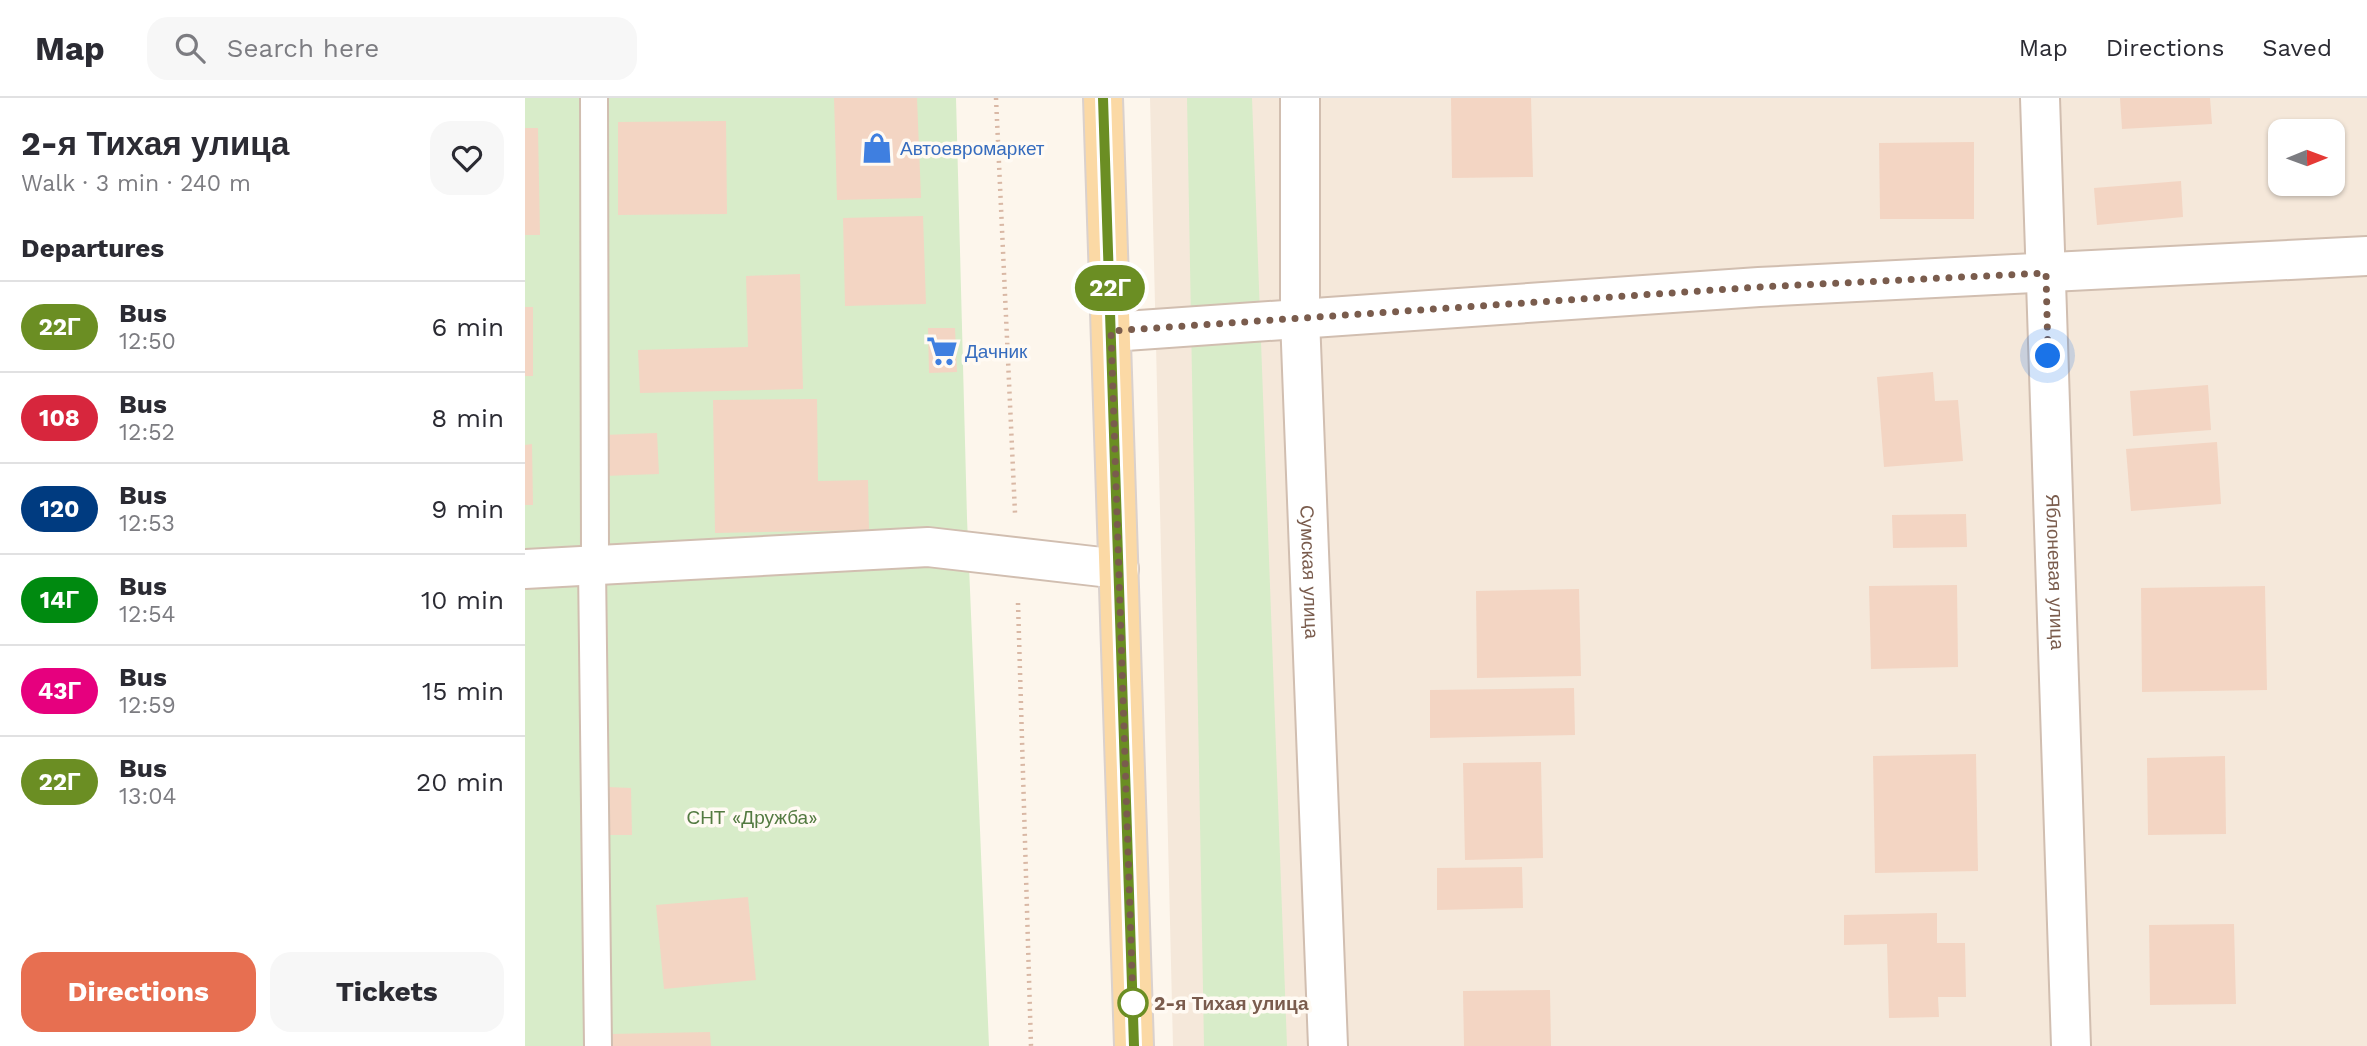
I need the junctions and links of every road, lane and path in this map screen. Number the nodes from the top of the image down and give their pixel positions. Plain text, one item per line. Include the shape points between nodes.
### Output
1 (594, 98) edge
2 (1103, 98) edge
3 (1300, 98) edge
4 (2039, 98) edge
5 (2367, 256) edge
6 (2046, 273) junction
7 (1300, 318) junction
8 (1111, 331) junction
9 (591, 567) junction
10 (525, 569) edge
11 (1119, 569) junction
12 (598, 1046) edge
13 (1135, 1046) edge
14 (1328, 1046) edge
15 (2071, 1046) edge

1 - 9 lane via 595,559
2 - 8 main road
3 - 7 street, Сумская улица
4 - 6 street, Яблоневая улица
5 - 6 street
6 - 7 street
6 - 15 street, Яблоневая улица
7 - 8 street
7 - 14 street, Сумская улица
8 - 11 main road
9 - 10 street
9 - 11 street via 928,547
9 - 12 lane
11 - 13 main road

